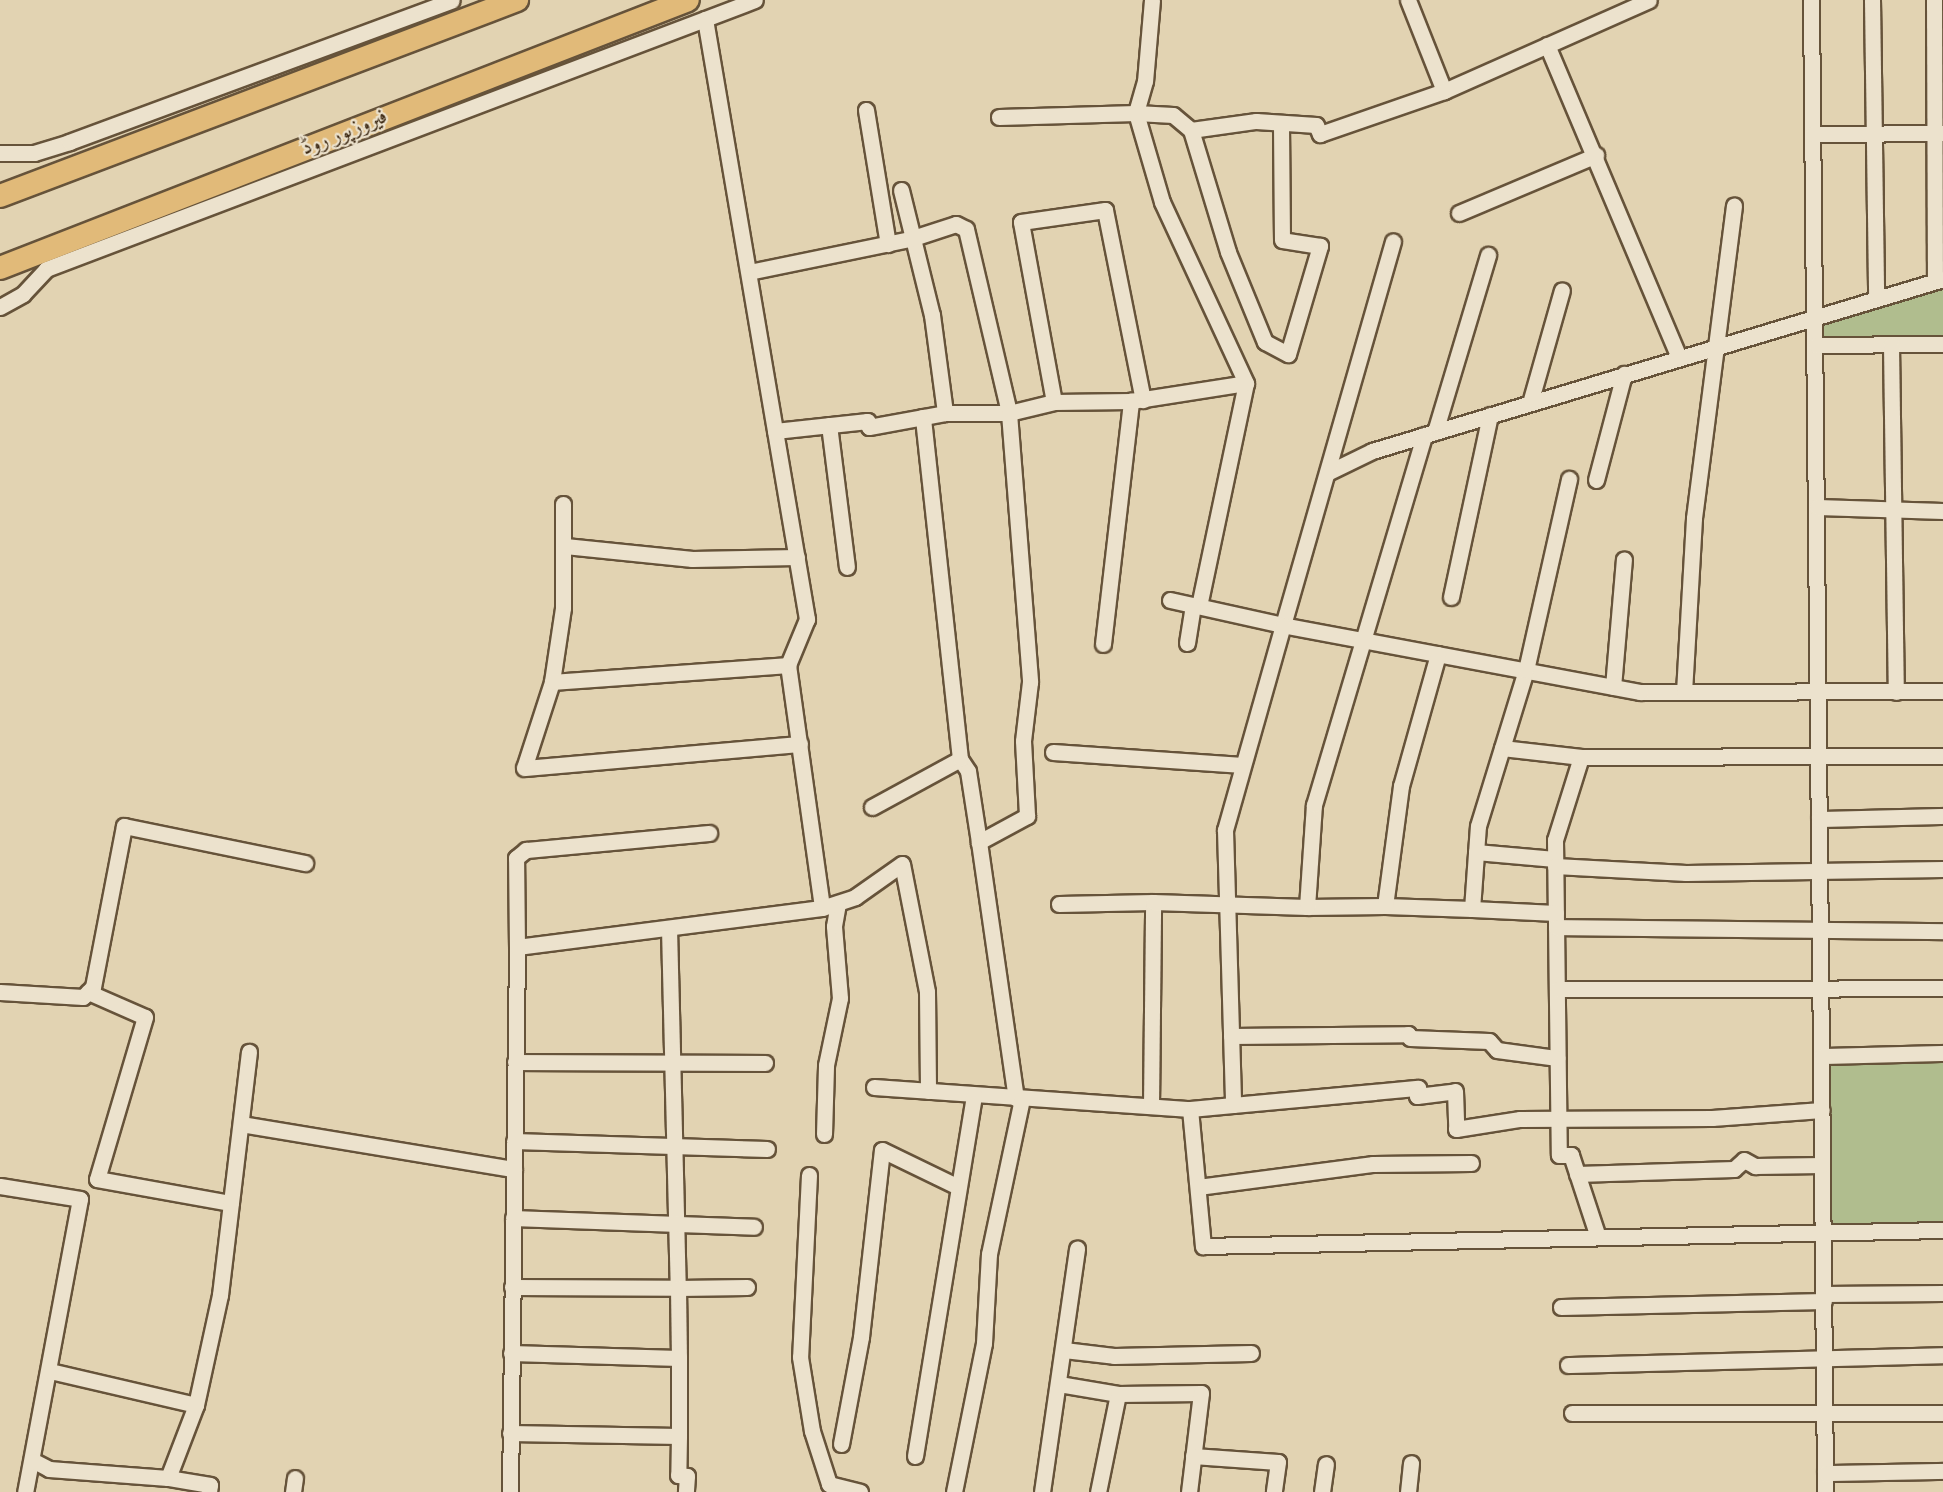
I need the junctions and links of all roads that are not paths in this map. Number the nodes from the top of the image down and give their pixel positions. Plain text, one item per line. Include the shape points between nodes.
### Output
1 (452, 0) edge
2 (515, 0) edge
3 (688, 0) edge
4 (754, 0) edge
5 (1152, 0) edge
6 (1408, 0) edge
7 (1648, 0) edge
8 (1811, 0) edge
9 (1872, 0) edge
10 (1934, 0) edge
11 (705, 19) junction
12 (1547, 45) junction
13 (1444, 91) junction
14 (866, 110) dead end
15 (1136, 113) junction
16 (999, 117) dead end
17 (1281, 123) junction
18 (1191, 130) junction
19 (1938, 133) edge
20 (1813, 134) junction
21 (1874, 134) junction
22 (0, 153) edge
23 (1596, 155) junction
24 (901, 190) dead end
25 (0, 196) edge
26 (1734, 206) dead end
27 (1459, 213) dead end
28 (910, 239) junction
29 (1393, 241) dead end
30 (888, 244) junction
31 (1488, 255) dead end
32 (0, 268) edge
33 (749, 272) junction
34 (1939, 280) edge
35 (1562, 290) dead end
36 (1876, 299) junction
37 (0, 307) edge
38 (1815, 316) junction
39 (1943, 344) edge
40 (1816, 345) junction
41 (1890, 345) junction
42 (1714, 346) junction
43 (1679, 357) junction
44 (1624, 374) junction
45 (1246, 383) junction
46 (1137, 400) junction
47 (1054, 402) junction
48 (1530, 403) junction
49 (945, 413) junction
50 (1009, 413) junction
51 (1490, 415) junction
52 (923, 417) junction
53 (829, 425) junction
54 (776, 430) junction
55 (1430, 434) junction
56 (1329, 472) junction
57 (1569, 478) dead end
58 (1596, 480) dead end
59 (563, 504) dead end
60 (1817, 507) junction
61 (1893, 508) junction
62 (1943, 511) edge
63 (565, 546) junction
64 (797, 557) junction
65 (1624, 559) dead end
66 (847, 567) dead end
67 (1451, 597) dead end
68 (1170, 600) dead end
69 (1196, 606) junction
70 (1283, 625) junction
71 (1359, 639) junction
72 (1186, 643) dead end
73 (1102, 644) dead end
74 (1438, 654) junction
75 (788, 665) junction
76 (1526, 670) junction
77 (552, 682) junction
78 (1613, 687) junction
79 (1943, 691) edge
80 (1684, 692) junction
81 (1896, 692) junction
82 (1819, 694) junction
83 (800, 744) junction
84 (1502, 748) junction
85 (1053, 752) dead end
86 (1943, 756) edge
87 (1581, 757) junction
88 (1819, 758) junction
89 (960, 759) junction
90 (1243, 765) junction
91 (872, 807) dead end
92 (1943, 816) edge
93 (1820, 819) junction
94 (709, 833) dead end
95 (980, 842) junction
96 (1476, 852) junction
97 (305, 863) dead end
98 (1555, 863) junction
99 (1943, 869) edge
100 (1820, 871) junction
101 (1153, 902) junction
102 (1227, 902) junction
103 (838, 903) junction
104 (1059, 904) dead end
105 (1385, 906) junction
106 (1306, 907) junction
107 (822, 908) junction
108 (1472, 909) junction
109 (1556, 920) junction
110 (669, 928) junction
111 (1943, 931) edge
112 (1820, 932) junction
113 (517, 947) junction
114 (1943, 988) edge
115 (1557, 989) junction
116 (1820, 989) junction
117 (88, 993) junction
118 (0, 994) edge
119 (1231, 1036) junction
120 (249, 1052) dead end
121 (1943, 1053) edge
122 (1821, 1056) junction
123 (1557, 1058) junction
124 (515, 1062) junction
125 (765, 1063) dead end
126 (672, 1064) junction
127 (874, 1087) dead end
128 (928, 1091) junction
129 (974, 1095) junction
130 (1019, 1098) junction
131 (1233, 1105) junction
132 (1151, 1106) junction
133 (1190, 1109) junction
134 (1822, 1110) junction
135 (1558, 1120) junction
136 (241, 1124) junction
137 (824, 1134) dead end
138 (514, 1141) junction
139 (674, 1147) junction
140 (767, 1149) dead end
141 (1470, 1163) dead end
142 (1822, 1165) junction
143 (514, 1169) junction
144 (1577, 1174) junction
145 (809, 1175) dead end
146 (0, 1186) edge
147 (956, 1186) junction
148 (1198, 1187) junction
149 (231, 1203) junction
150 (513, 1218) junction
151 (676, 1225) junction
152 (754, 1227) dead end
153 (1943, 1230) edge
154 (1823, 1232) junction
155 (1598, 1237) junction
156 (1077, 1249) dead end
157 (512, 1287) junction
158 (678, 1287) junction
159 (747, 1287) dead end
160 (1943, 1293) edge
161 (1824, 1298) junction
162 (1561, 1307) dead end
163 (1064, 1350) junction
164 (511, 1353) junction
165 (1251, 1353) dead end
166 (1943, 1354) edge
167 (1824, 1357) junction
168 (679, 1358) junction
169 (1568, 1365) dead end
170 (50, 1371) junction
171 (1059, 1384) junction
172 (1118, 1394) junction
173 (196, 1405) junction
174 (1572, 1413) dead end
175 (1943, 1413) edge
176 (1825, 1414) junction
177 (510, 1433) junction
178 (679, 1436) junction
179 (841, 1444) dead end
180 (915, 1456) dead end
181 (1193, 1456) junction
182 (34, 1461) junction
183 (1411, 1463) dead end
184 (1326, 1464) dead end
185 (1943, 1471) edge
186 (1825, 1473) junction
187 (168, 1478) junction
188 (25, 1492) edge
189 (209, 1492) edge
190 (510, 1492) edge
191 (686, 1492) edge
192 (860, 1492) edge
193 (954, 1492) edge
194 (1042, 1492) edge
195 (1098, 1492) edge
196 (1189, 1492) edge
197 (1274, 1492) edge
198 (1322, 1492) edge
199 (1408, 1492) edge
200 (1826, 1492) edge

1 - 22 street via 69,142 34,153
2 - 25 main road
3 - 32 main road, فیروزپور روڈ
4 - 11 street
5 - 15 street via 1145,81
6 - 13 street
7 - 12 street
8 - 20 street
9 - 21 street
10 - 19 street
11 - 33 street
11 - 37 street via 46,269 24,294
12 - 13 street
12 - 23 street
13 - 17 street via 1320,134 1316,125
14 - 30 street
15 - 16 street
15 - 18 street via 1173,115
15 - 45 street via 1162,201
17 - 18 street
17 - 18 street via 1282,240 1320,246 1288,354 1265,342 1228,252
19 - 21 street
19 - 34 street
20 - 21 street
20 - 38 street
21 - 36 street
23 - 27 street
23 - 43 street
24 - 28 street
26 - 42 street
28 - 30 street
28 - 49 street via 932,315
28 - 50 street via 956,224 966,229
29 - 56 street
30 - 33 street
31 - 55 street
33 - 54 street
34 - 36 street
35 - 48 street
36 - 38 street
38 - 40 street
38 - 42 street
39 - 41 street
40 - 41 street
40 - 60 street
41 - 61 street
42 - 43 street
42 - 80 street via 1694,518
43 - 44 street
44 - 48 street
44 - 58 street
45 - 46 street
45 - 69 street
46 - 47 street
46 - 47 street via 1105,210 1021,222
46 - 73 street
47 - 50 street
48 - 51 street
49 - 50 street
49 - 52 street
50 - 95 street via 1030,682 1023,741 1029,807 1027,816
51 - 55 street
51 - 67 street
52 - 53 street via 869,427 867,420
52 - 89 street
53 - 54 street
53 - 66 street
54 - 64 street
55 - 56 street
55 - 71 street
56 - 70 street
57 - 76 street
59 - 63 street
60 - 61 street
60 - 82 street
61 - 62 street
61 - 81 street
63 - 64 street via 692,559
63 - 77 street
64 - 75 street via 807,619
65 - 78 street
68 - 69 street
69 - 70 street
69 - 72 street
70 - 71 street
70 - 90 street
71 - 74 street
71 - 106 street via 1314,805
74 - 76 street
74 - 105 street via 1401,786
75 - 77 street
75 - 83 street
76 - 78 street
76 - 84 street
77 - 83 street via 524,768
78 - 80 street
79 - 81 street
80 - 82 street
81 - 82 street
82 - 88 street
83 - 107 street
84 - 87 street
84 - 96 street via 1478,826
85 - 90 street
86 - 88 street
87 - 88 street
87 - 98 street via 1555,840
88 - 93 street
89 - 91 street
89 - 95 street via 968,771
90 - 102 street via 1225,830
92 - 93 street
93 - 100 street
94 - 113 street via 526,850 516,858
95 - 130 street
96 - 98 street
96 - 108 street
97 - 117 street via 124,826
98 - 100 street via 1686,873
98 - 109 street
99 - 100 street
100 - 112 street
101 - 102 street
101 - 104 street
101 - 132 street
102 - 106 street
102 - 119 street
103 - 107 street
103 - 128 street via 897,865 905,867 927,992
103 - 137 street via 834,926 840,998 826,1065
105 - 106 street
105 - 108 street
107 - 110 street
108 - 109 street
109 - 112 street
109 - 115 street
110 - 113 street
110 - 126 street
111 - 112 street
112 - 116 street
113 - 124 street
114 - 116 street
115 - 116 street
115 - 123 street
116 - 122 street
117 - 118 street via 83,997
117 - 149 street via 145,1017 98,1179
119 - 123 street via 1408,1034 1410,1038 1489,1041 1497,1050
119 - 131 street
120 - 136 street
121 - 122 street
122 - 134 street
123 - 135 street
124 - 126 street
124 - 138 street
125 - 126 street
126 - 139 street
127 - 128 street
128 - 129 street
129 - 130 street
129 - 147 street
130 - 132 street
130 - 193 street via 989,1254 984,1343
131 - 133 street
131 - 135 street via 1418,1088 1417,1096 1455,1091 1456,1129 1520,1119
132 - 133 street
133 - 148 street
134 - 135 street
134 - 142 street
135 - 144 street via 1559,1155 1571,1155
136 - 143 street
136 - 149 street
138 - 139 street
138 - 143 street
139 - 140 street
139 - 151 street
141 - 148 street via 1373,1164
142 - 144 street via 1755,1166 1744,1160 1734,1169
142 - 154 street
143 - 150 street
144 - 155 street
145 - 192 street via 800,1357 812,1431 829,1484
146 - 170 street via 80,1199
147 - 179 street via 882,1150 861,1337
147 - 180 street via 939,1328
148 - 155 street via 1203,1246
149 - 173 street via 220,1295
150 - 151 street
150 - 157 street
151 - 152 street
151 - 158 street
153 - 154 street
154 - 155 street
154 - 161 street
156 - 163 street
157 - 158 street
157 - 164 street
158 - 159 street
158 - 168 street
160 - 161 street
161 - 162 street
161 - 167 street
163 - 165 street via 1113,1356
163 - 171 street
164 - 168 street
164 - 177 street
166 - 167 street
167 - 169 street
167 - 176 street
168 - 178 street
170 - 173 street
170 - 182 street
171 - 172 street
171 - 194 street
172 - 181 street via 1201,1393
172 - 195 street
173 - 187 street
174 - 176 street
175 - 176 street
176 - 186 street
177 - 178 street
177 - 190 street
178 - 191 street via 678,1475 687,1476
181 - 196 street
181 - 197 street via 1278,1462
182 - 187 street via 49,1469
182 - 188 street
183 - 199 street
184 - 198 street
185 - 186 street
186 - 200 street
187 - 189 street via 210,1485

